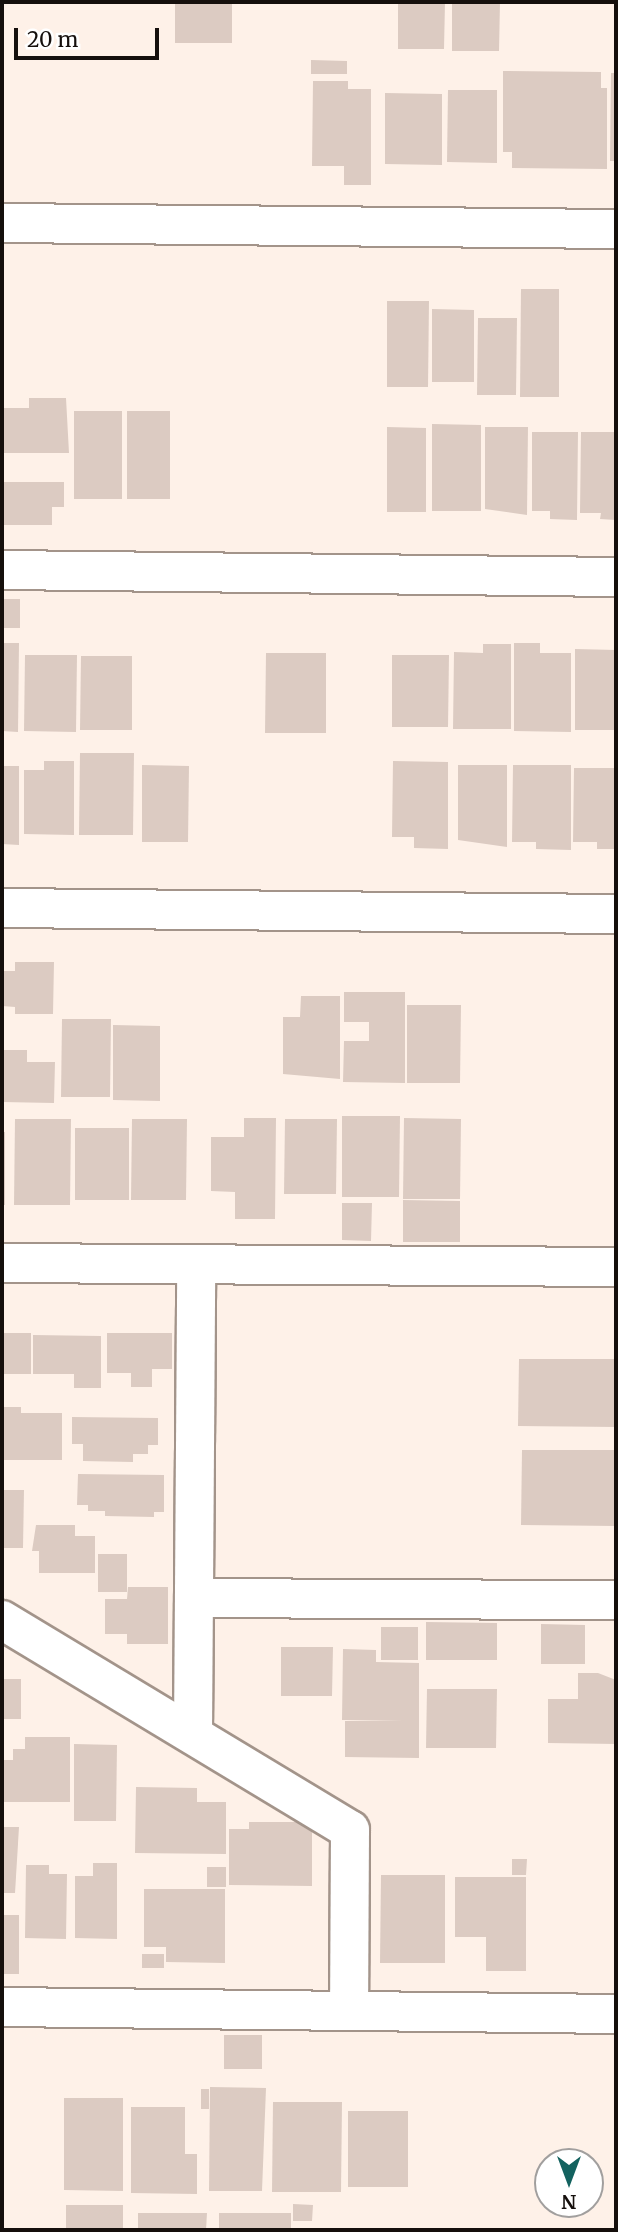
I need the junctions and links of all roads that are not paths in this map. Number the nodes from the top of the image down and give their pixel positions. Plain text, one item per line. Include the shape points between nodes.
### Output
1 (2, 223) edge
2 (616, 229) edge
3 (2, 570) edge
4 (616, 577) edge
5 (2, 908) edge
6 (616, 914) edge
7 (2, 1263) edge
8 (196, 1264) junction
9 (616, 1267) edge
10 (194, 1598) junction
11 (616, 1600) edge
12 (2, 1620) edge
13 (193, 1733) junction
14 (2, 2007) edge
15 (349, 2011) junction
16 (616, 2014) edge

1 - 2 street
3 - 4 street
5 - 6 street
7 - 8 street
8 - 9 street
8 - 10 street
10 - 11 street
10 - 13 street
12 - 13 street
13 - 15 street via 350,1830
14 - 15 street
15 - 16 street

